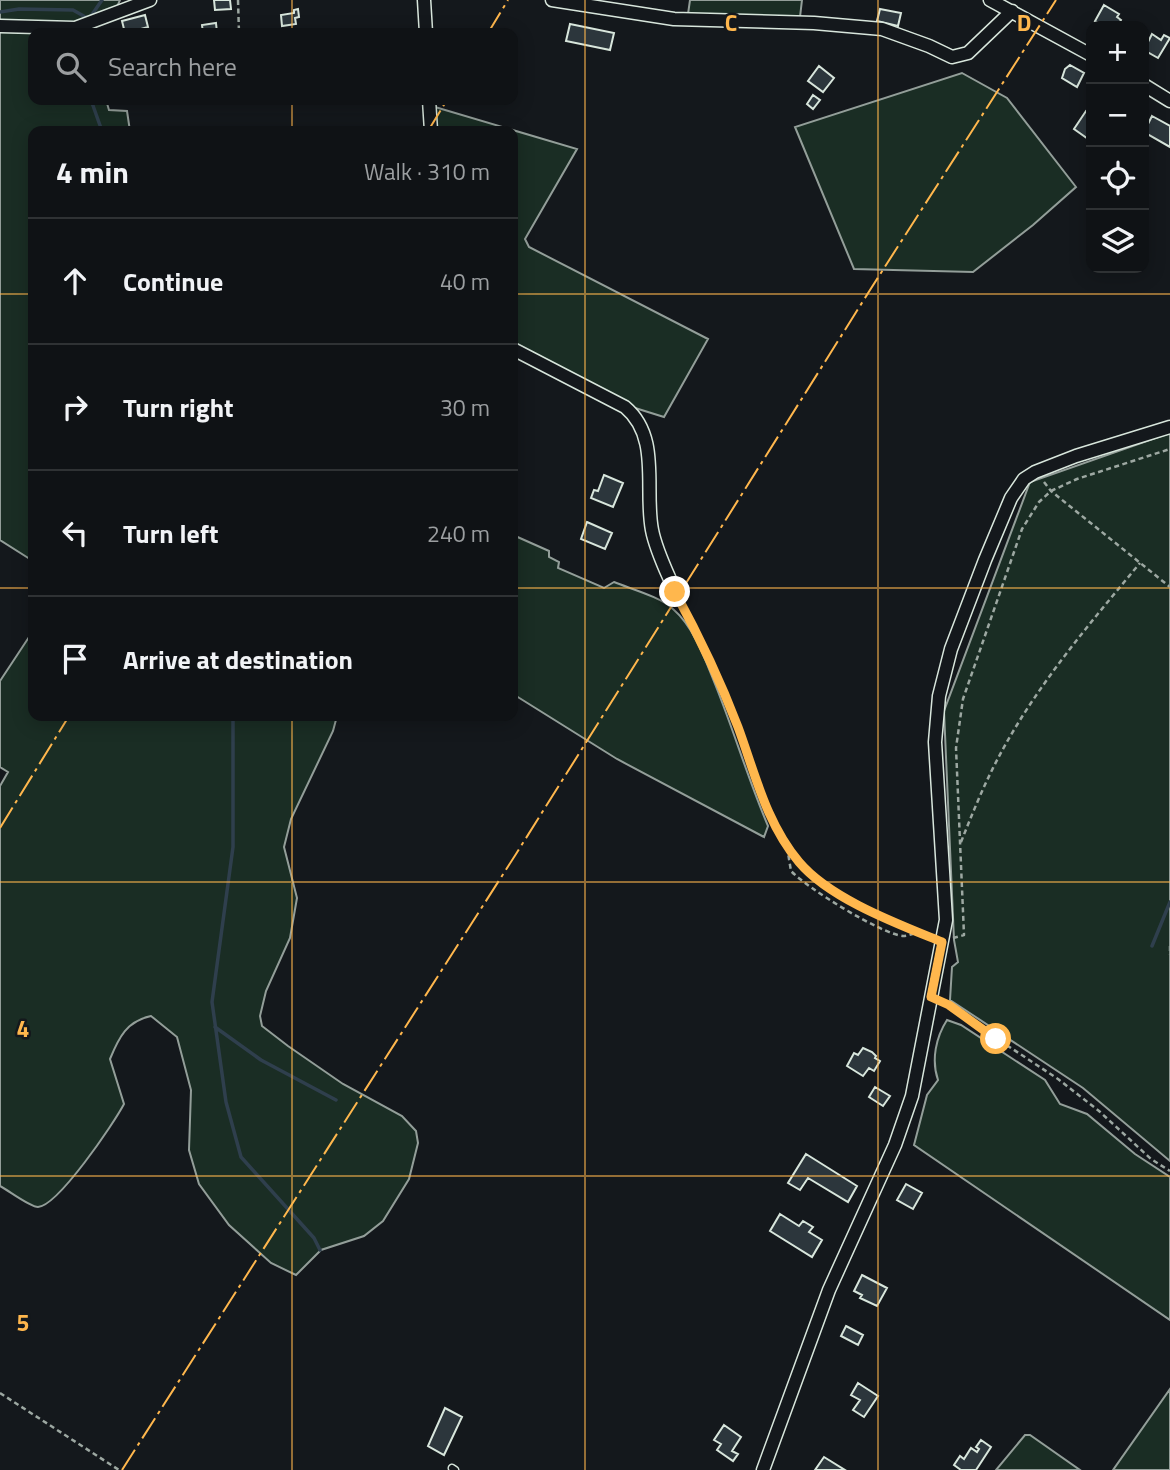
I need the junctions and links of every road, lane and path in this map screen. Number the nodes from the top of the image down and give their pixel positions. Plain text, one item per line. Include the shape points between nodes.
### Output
1 (150, 0) edge
2 (239, 0) edge
3 (424, 0) edge
4 (552, 0) edge
5 (990, 0) edge
6 (1012, 11) junction
7 (0, 26) edge
8 (239, 28) edge
9 (426, 28) edge
10 (1086, 52) edge
11 (1149, 88) edge
12 (1170, 101) edge
13 (429, 105) edge
14 (431, 126) edge
15 (518, 352) edge
16 (1170, 426) edge
17 (1170, 449) edge
18 (1035, 472) junction
19 (1051, 491) junction
20 (1140, 563) junction
21 (1170, 587) edge
22 (675, 592) joint
23 (787, 845) junction
24 (959, 845) junction
25 (919, 932) junction
26 (942, 942) junction
27 (1170, 946) edge
28 (1170, 955) edge
29 (931, 997) junction
30 (1170, 1171) edge
31 (0, 1393) edge
32 (119, 1470) edge
33 (763, 1470) edge

1 - 7 street via 75,28
2 - 8 path
3 - 9 street
4 - 6 street via 674,19 882,29 952,57 968,53
5 - 6 street
6 - 10 street
11 - 12 street
13 - 14 street
15 - 22 street via 636,416 649,462 652,531
16 - 18 street
17 - 19 path
18 - 19 path
18 - 26 street via 1011,498 951,649 939,696 935,742 946,900
19 - 20 path
19 - 24 path via 1022,529 962,699 956,748
20 - 21 path
20 - 24 path via 1073,643 1027,708 993,767
22 - 23 path via 717,674 769,816
23 - 25 path via 812,875 851,901
23 - 25 path via 791,871 822,895 886,930 903,936
24 - 26 path via 964,935
25 - 26 path
26 - 29 street
27 - 28 path
29 - 30 path via 1058,1079
29 - 33 street via 912,1096 895,1145 829,1290
31 - 32 path

